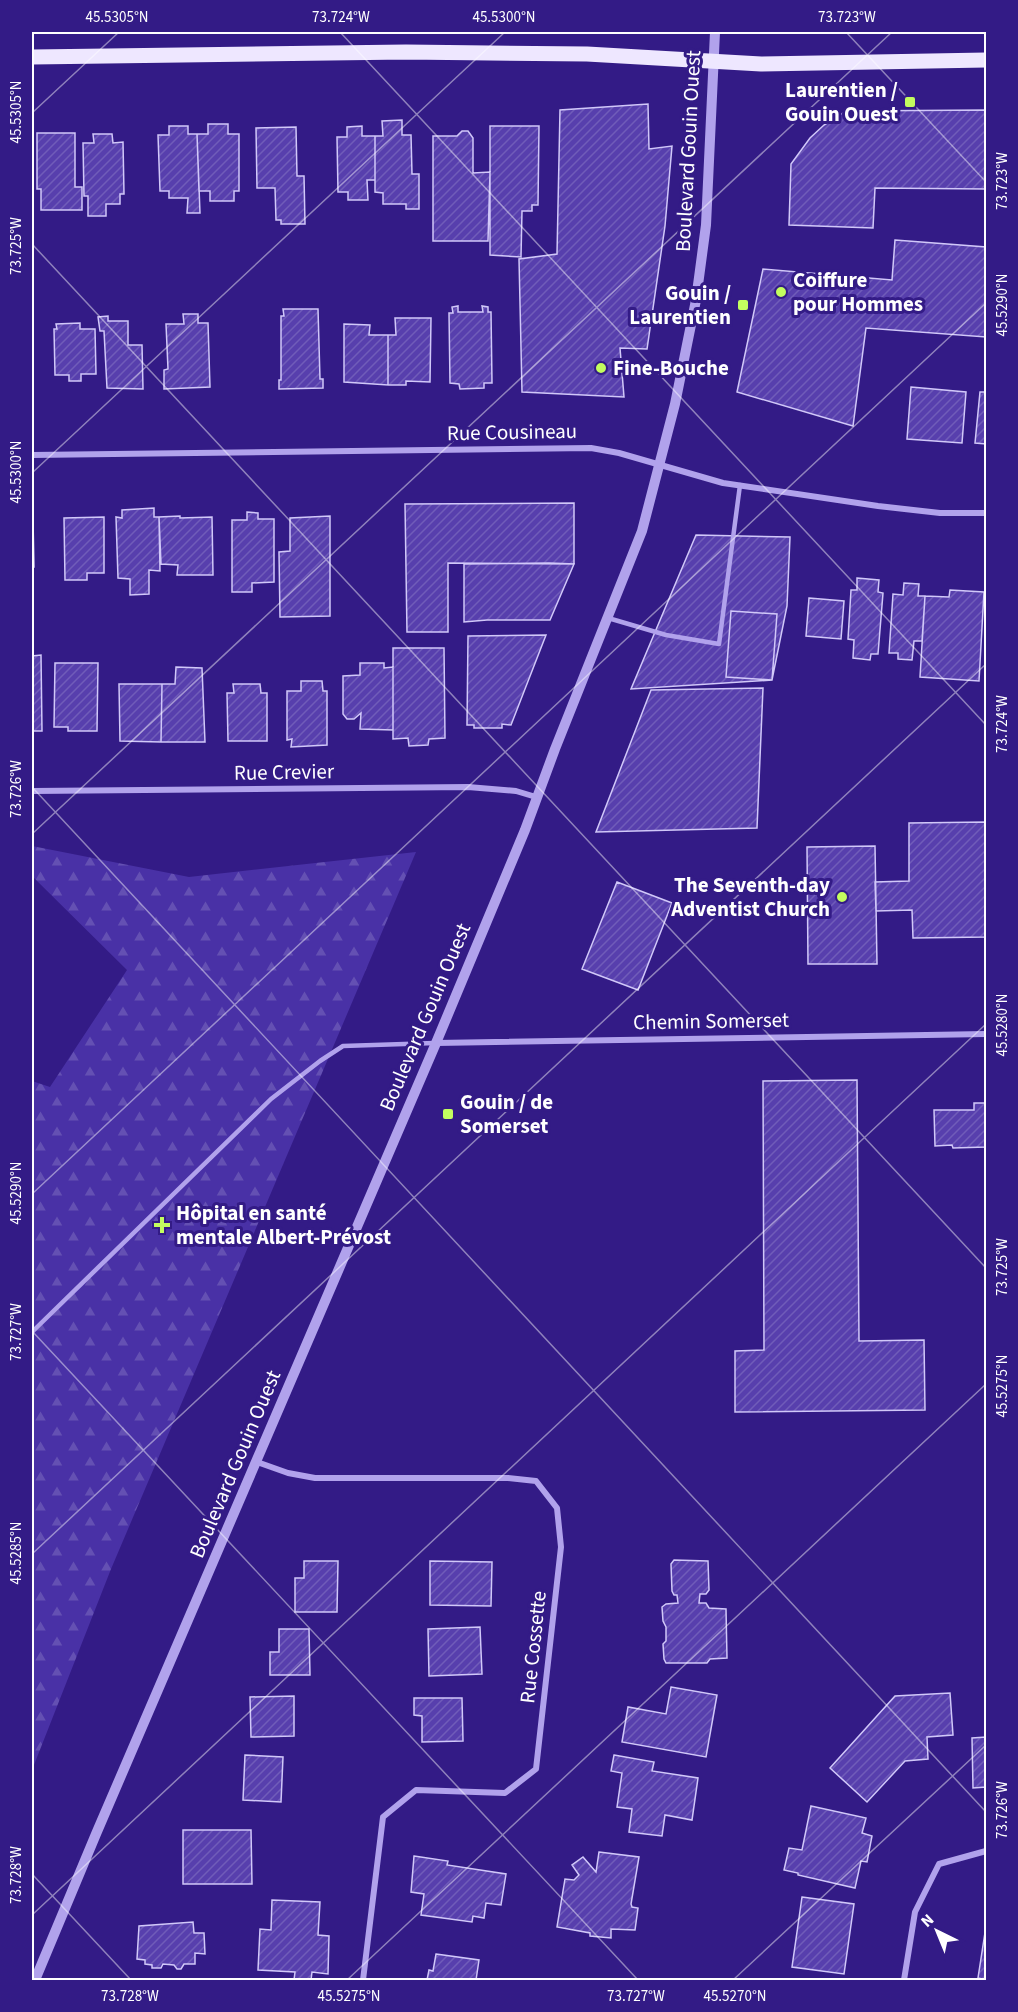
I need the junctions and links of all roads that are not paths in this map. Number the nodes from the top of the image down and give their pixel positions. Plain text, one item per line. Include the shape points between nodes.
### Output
1 (714, 32) edge
2 (32, 57) edge
3 (987, 60) edge
4 (714, 62) junction
5 (32, 455) edge
6 (660, 465) junction
7 (740, 485) junction
8 (987, 513) edge
9 (608, 618) junction
10 (32, 791) edge
11 (537, 797) junction
12 (987, 1034) edge
13 (436, 1043) junction
14 (32, 1332) edge
15 (257, 1462) junction
16 (987, 1851) edge
17 (35, 1980) edge
18 (363, 1980) edge
19 (904, 1980) edge

1 - 4 street, Boulevard Gouin Ouest
2 - 4 main road via 480,53
3 - 4 main road
4 - 6 street, Boulevard Gouin Ouest via 706,225 696,300
5 - 6 street, Rue Cousineau via 584,448 606,449
6 - 7 street, Rue Cousineau
6 - 9 street, Boulevard Gouin Ouest via 642,531
7 - 8 street, Rue Cousineau via 940,513
7 - 9 lane via 719,644 666,635
9 - 11 street, Boulevard Gouin Ouest
10 - 11 street, Rue Crevier via 468,787
11 - 13 street, Boulevard Gouin Ouest
12 - 13 street, Chemin Somerset
13 - 14 lane via 343,1046 320,1061 272,1099
13 - 15 street, Boulevard Gouin Ouest
15 - 17 street, Boulevard Gouin Ouest
15 - 18 street, Rue Cossette via 315,1478 536,1481 557,1508 561,1546 536,1769 506,1793 416,1790 383,1817
16 - 19 street via 939,1864 915,1912

